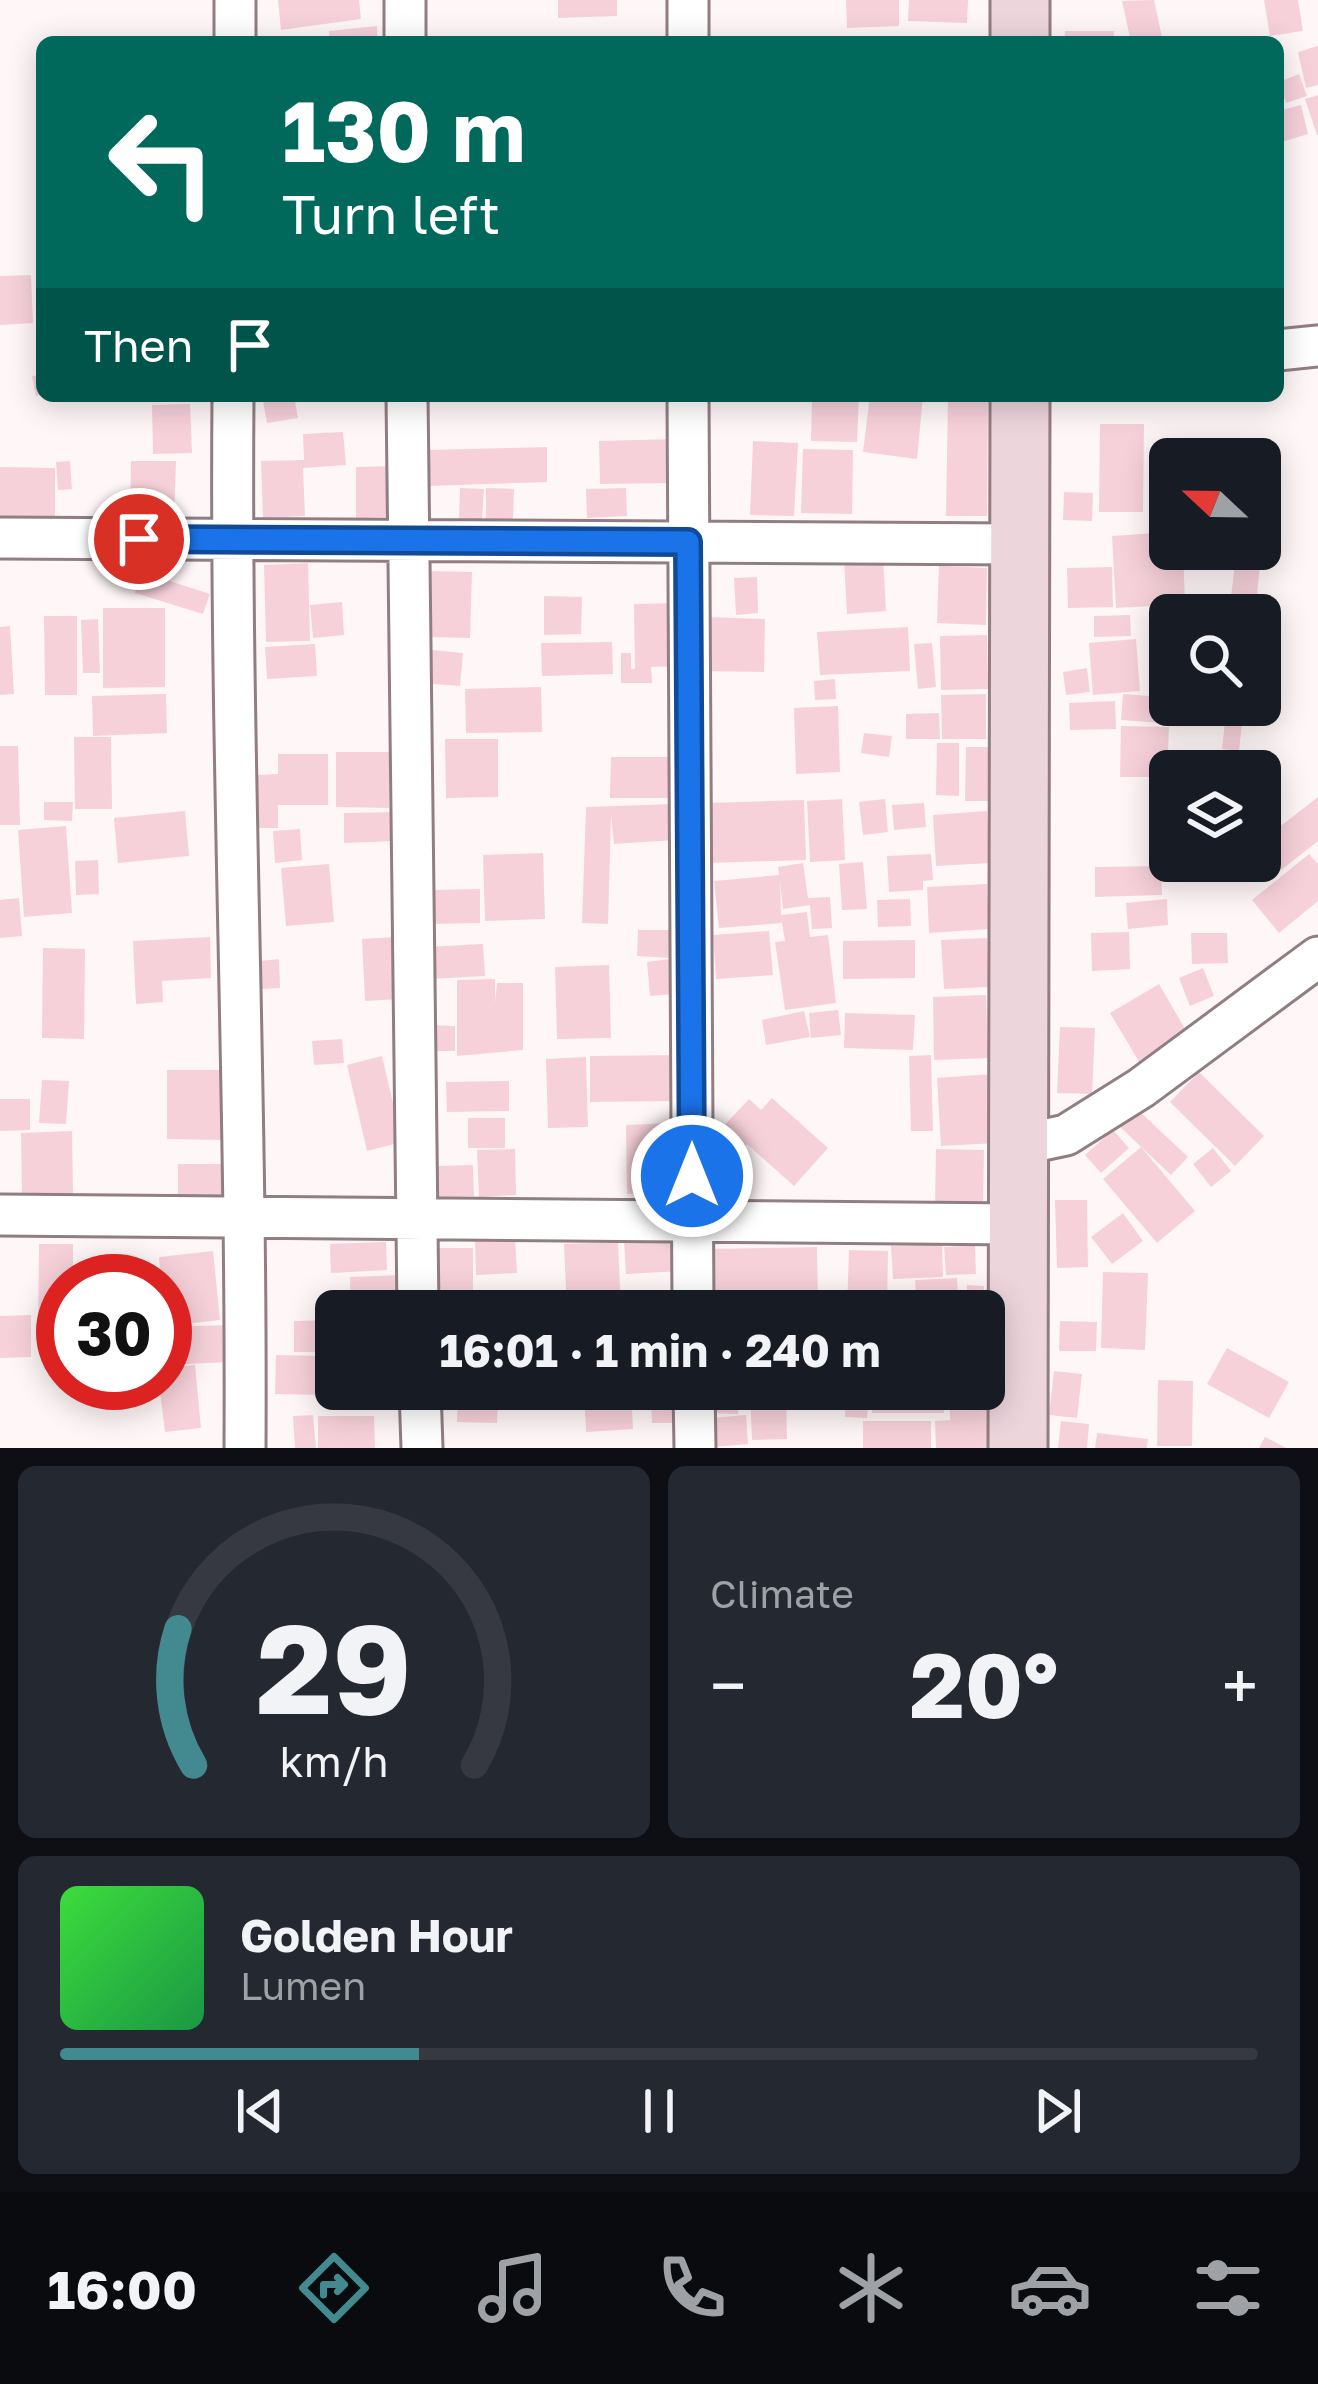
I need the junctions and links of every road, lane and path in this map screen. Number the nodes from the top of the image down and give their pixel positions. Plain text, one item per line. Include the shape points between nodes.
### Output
1 (235, 0) edge
2 (405, 0) edge
3 (688, 0) edge
4 (1021, 0) edge
5 (235, 36) edge
6 (405, 36) edge
7 (688, 36) edge
8 (1020, 36) edge
9 (1318, 346) edge
10 (1284, 349) edge
11 (232, 402) edge
12 (407, 402) edge
13 (688, 402) edge
14 (1020, 402) edge
15 (0, 538) edge
16 (232, 540) junction
17 (408, 541) junction
18 (688, 542) junction
19 (1020, 544) junction
20 (1318, 957) edge
21 (1019, 1145) junction
22 (0, 1215) edge
23 (246, 1217) junction
24 (415, 1219) junction
25 (692, 1221) junction
26 (1018, 1224) junction
27 (417, 1290) edge
28 (693, 1290) edge
29 (421, 1410) edge
30 (694, 1410) edge
31 (244, 1448) edge
32 (422, 1448) edge
33 (695, 1448) edge
34 (1018, 1448) edge

1 - 5 street
2 - 6 street
3 - 7 street
4 - 8 main road
9 - 10 street
11 - 16 street
12 - 17 street
13 - 18 street
14 - 19 main road
15 - 16 street
16 - 17 street
16 - 23 street
17 - 18 street
17 - 24 street
18 - 19 street
18 - 25 street
19 - 21 main road
20 - 21 street via 1141,1088 1066,1135
21 - 26 main road
22 - 23 street
23 - 24 street
23 - 31 street
24 - 25 street
24 - 27 street
25 - 26 street
25 - 28 street
26 - 34 main road
29 - 32 street
30 - 33 street

